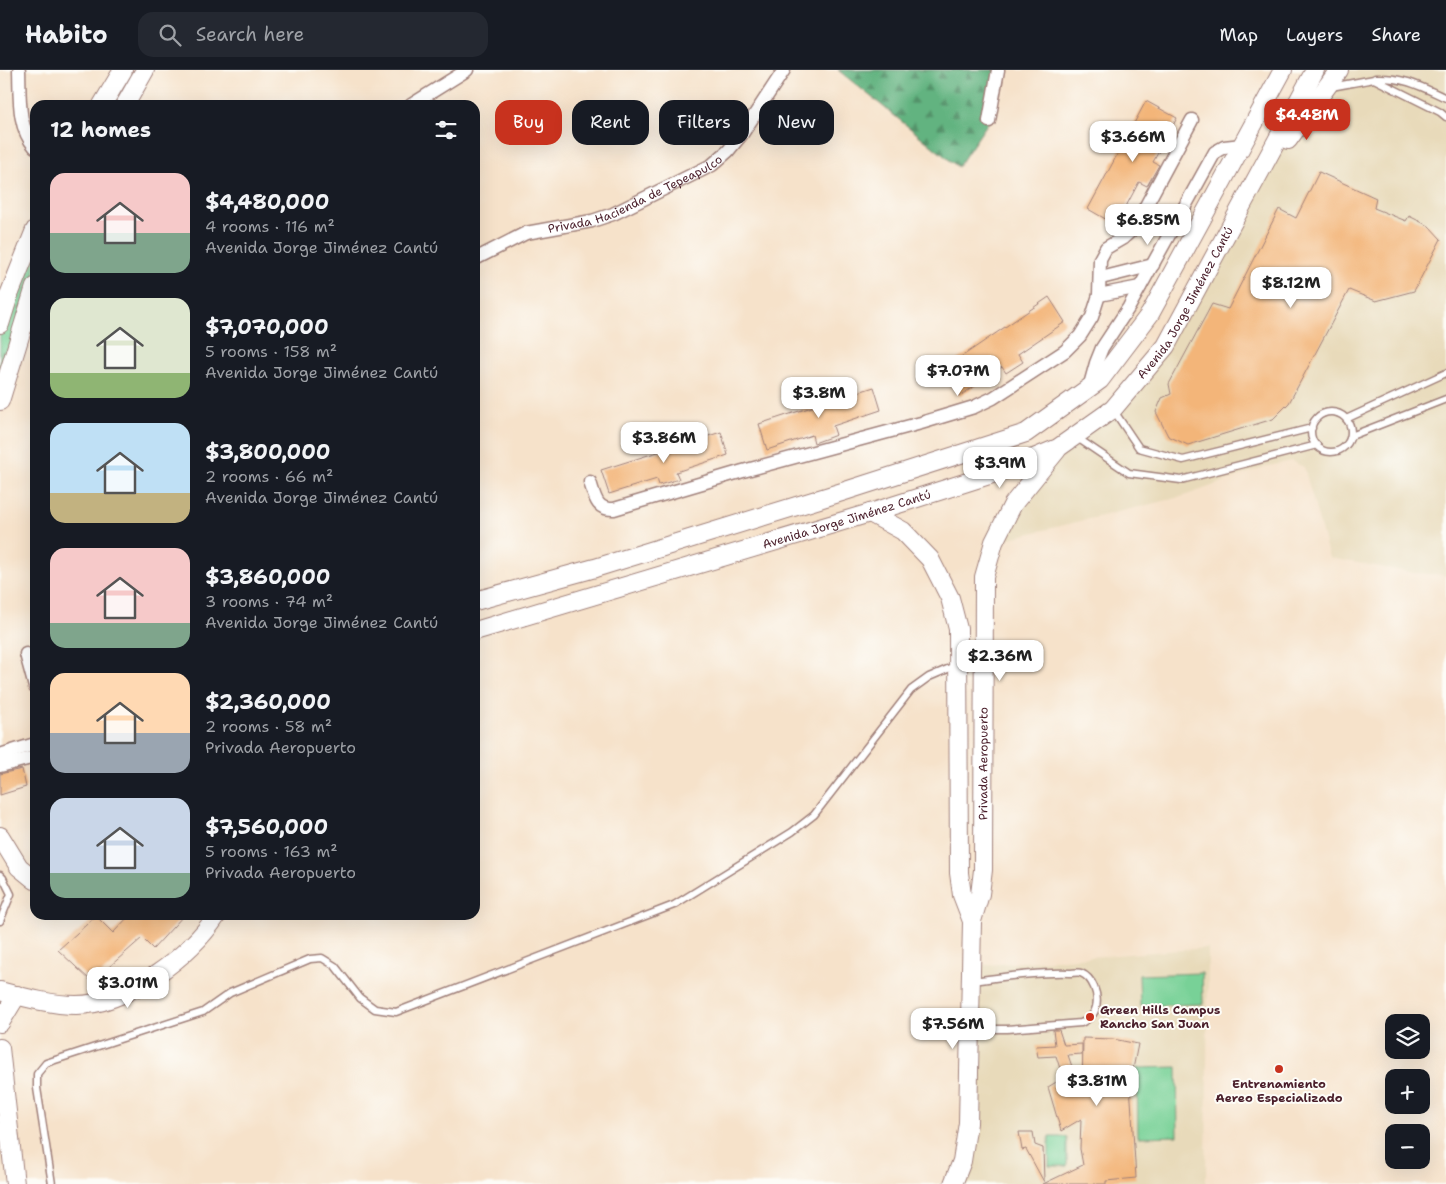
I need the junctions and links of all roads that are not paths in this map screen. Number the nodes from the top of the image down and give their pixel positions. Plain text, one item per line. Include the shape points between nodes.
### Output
1 (19, 70) edge
2 (123, 70) edge
3 (145, 70) edge
4 (467, 70) edge
5 (784, 70) edge
6 (998, 70) edge
7 (1283, 70) edge
8 (1315, 70) edge
9 (1339, 70) edge
10 (1275, 78) edge
11 (1374, 78) junction
12 (1325, 88) junction
13 (1446, 98) edge
14 (105, 100) edge
15 (129, 100) edge
16 (419, 100) edge
17 (1446, 117) edge
18 (1192, 120) dead end
19 (989, 121) dead end
20 (30, 141) edge
21 (1242, 145) junction
22 (1249, 192) junction
23 (30, 242) edge
24 (480, 256) edge
25 (1153, 265) junction
26 (1100, 278) junction
27 (1140, 287) junction
28 (1099, 295) junction
29 (30, 303) edge
30 (0, 324) edge
31 (1446, 373) edge
32 (1089, 388) junction
33 (1446, 399) edge
34 (0, 401) edge
35 (1113, 409) junction
36 (1346, 419) junction
37 (1312, 428) junction
38 (1074, 436) junction
39 (1351, 436) junction
40 (1316, 445) junction
41 (1058, 448) junction
42 (590, 482) dead end
43 (870, 513) junction
44 (480, 599) edge
45 (480, 630) edge
46 (26, 654) dead end
47 (958, 665) junction
48 (30, 668) edge
49 (30, 747) edge
50 (0, 754) edge
51 (18, 755) junction
52 (30, 756) edge
53 (0, 766) edge
54 (0, 836) edge
55 (0, 875) edge
56 (30, 876) edge
57 (213, 920) edge
58 (972, 920) junction
59 (0, 921) edge
60 (971, 981) junction
61 (8, 993) edge
62 (0, 1023) edge
63 (970, 1029) junction
64 (0, 1048) edge
65 (5, 1134) edge
66 (15, 1184) edge
67 (52, 1184) edge
68 (953, 1184) edge

1 - 20 street via 22,120
2 - 14 main road
3 - 15 main road
4 - 16 street
5 - 24 street, Privada Hacienda de Tepeapulco via 742,134 712,165 613,214 526,233
6 - 19 street
7 - 10 main road, Avenida Jorge Jiménez Cantú
8 - 22 main road, Avenida Jorge Jiménez Cantú
9 - 12 main road
10 - 21 main road, Avenida Jorge Jiménez Cantú
11 - 12 lane
11 - 13 lane via 1409,81
11 - 17 lane
12 - 22 main road
18 - 26 street via 1134,228 1106,248 1100,259
21 - 25 street via 1224,146 1215,152
21 - 32 main road, Avenida Jorge Jiménez Cantú via 1150,314 1100,380
22 - 35 main road, Avenida Jorge Jiménez Cantú via 1166,346
23 - 30 main road
25 - 26 street
25 - 27 street
26 - 28 street
27 - 28 street
27 - 32 street via 1102,348
28 - 42 street via 1092,317 1066,351 974,406 614,509 600,506
29 - 34 main road
31 - 36 lane
32 - 44 main road, Avenida Jorge Jiménez Cantú via 1026,433 595,568
33 - 39 lane
35 - 37 lane via 1139,448 1183,460
35 - 38 main road, Avenida Jorge Jiménez Cantú
36 - 37 lane via 1335,413 1323,414
36 - 39 lane
37 - 40 lane
38 - 40 lane via 1129,473 1182,480
38 - 41 main road, Avenida Jorge Jiménez Cantú
39 - 40 lane via 1339,450 1327,452
41 - 43 main road, Avenida Jorge Jiménez Cantú via 1005,470
41 - 58 main road, Privada Aeropuerto via 1013,504 994,542 984,577 983,870
43 - 45 main road, Avenida Jorge Jiménez Cantú
43 - 47 main road, Privada Aeropuerto via 903,531 930,559 950,598 958,628
46 - 48 street
47 - 58 main road, Privada Aeropuerto via 959,873 962,895
47 - 67 lane via 929,677 911,690 814,815 674,905 396,1012 375,1009 360,998 336,966 322,958 310,959 230,993 203,1012 46,1063 37,1074
49 - 51 street
50 - 51 street
51 - 52 street
51 - 53 street
54 - 56 main road via 20,867
55 - 59 lane via 11,894
57 - 61 main road via 187,951 161,972 109,1000 76,1005
58 - 60 main road, Privada Aeropuerto
60 - 63 main road, Privada Aeropuerto
60 - 63 lane via 1056,972 1081,973 1091,981 1097,999 1092,1014 1081,1023
61 - 62 main road
63 - 68 main road, Privada Aeropuerto via 968,1123 962,1161
64 - 65 main road
65 - 66 main road

